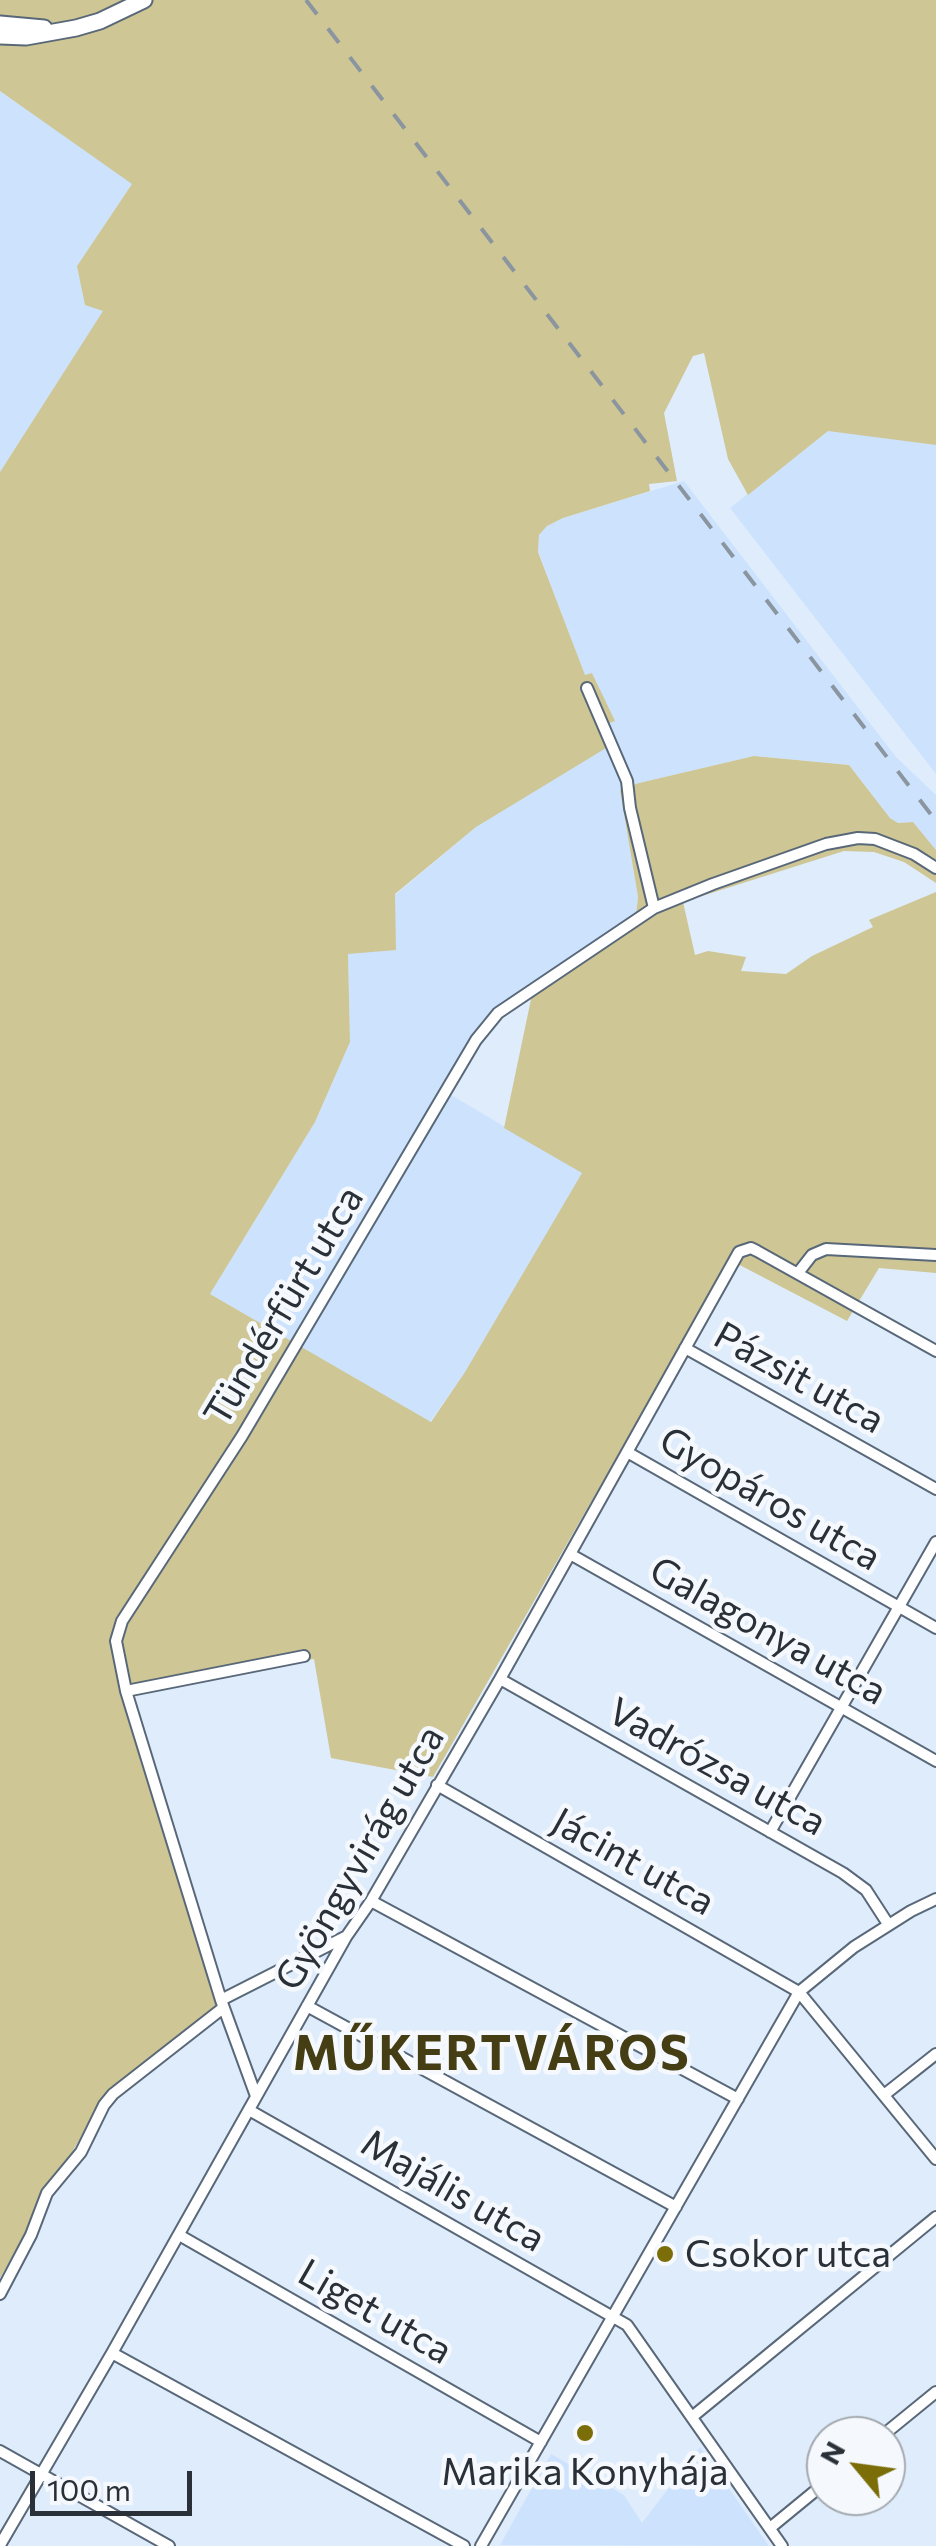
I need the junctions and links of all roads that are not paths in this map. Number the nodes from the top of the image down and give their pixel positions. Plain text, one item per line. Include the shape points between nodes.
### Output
1 (144, 0) edge
2 (0, 24) edge
3 (62, 30) junction
4 (0, 36) edge
5 (587, 688) dead end
6 (936, 868) edge
7 (654, 908) junction
8 (936, 1256) edge
9 (798, 1273) junction
10 (685, 1348) junction
11 (936, 1351) edge
12 (627, 1452) junction
13 (936, 1489) edge
14 (936, 1542) edge
15 (570, 1554) junction
16 (898, 1606) junction
17 (936, 1628) edge
18 (304, 1656) dead end
19 (500, 1679) junction
20 (126, 1692) junction
21 (841, 1707) junction
22 (936, 1761) edge
23 (437, 1785) junction
24 (770, 1832) junction
25 (936, 1899) edge
26 (371, 1901) junction
27 (888, 1924) junction
28 (346, 1937) junction
29 (799, 1992) junction
30 (222, 2004) junction
31 (308, 2006) junction
32 (936, 2054) edge
33 (884, 2095) junction
34 (256, 2096) junction
35 (738, 2099) junction
36 (249, 2110) junction
37 (936, 2159) edge
38 (676, 2207) junction
39 (936, 2216) edge
40 (179, 2234) junction
41 (0, 2294) edge
42 (614, 2318) junction
43 (112, 2353) junction
44 (936, 2392) edge
45 (906, 2416) edge
46 (692, 2417) junction
47 (541, 2442) junction
48 (0, 2451) edge
49 (42, 2474) junction
50 (806, 2498) edge
51 (770, 2528) junction
52 (0, 2545) edge
53 (169, 2546) edge
54 (464, 2546) edge
55 (481, 2546) edge
56 (782, 2546) edge

1 - 3 main road
2 - 3 main road
3 - 4 main road
5 - 7 street via 627,782
6 - 7 street, Tündérfürt utca via 876,839 843,840
7 - 20 street, Tündérfürt utca via 498,1013 476,1040 242,1436 122,1621 116,1641
8 - 9 street via 826,1250 812,1255
9 - 10 street, Gyöngyvirág utca via 751,1248 739,1252
9 - 11 street
10 - 12 street, Gyöngyvirág utca
10 - 13 street, Pázsit utca
12 - 15 street, Gyöngyvirág utca
12 - 16 street, Gyopáros utca
14 - 16 street
15 - 19 street, Gyöngyvirág utca
15 - 21 street, Galagonya utca
16 - 17 street, Gyopáros utca
16 - 21 street
18 - 20 street
19 - 23 street, Gyöngyvirág utca
19 - 24 street, Vadrózsa utca
20 - 30 street, Tündérfürt utca
21 - 22 street, Galagonya utca
21 - 24 street
23 - 26 street, Gyöngyvirág utca
23 - 29 street, Jácint utca
24 - 27 street, Vadrózsa utca via 856,1881
25 - 27 street
26 - 28 street, Gyöngyvirág utca
26 - 35 street
27 - 29 street
28 - 30 street
28 - 31 street, Gyöngyvirág utca
29 - 33 street
29 - 35 street
30 - 34 street, Tündérfürt utca
30 - 41 street via 104,2105 81,2152 47,2193
31 - 34 street, Gyöngyvirág utca
31 - 38 street
32 - 33 street
33 - 37 street
34 - 36 street, Gyöngyvirág utca
35 - 38 street
36 - 40 street, Gyöngyvirág utca
36 - 42 street, Majális utca
38 - 42 street
39 - 46 street
40 - 43 street, Gyöngyvirág utca
40 - 47 street, Liget utca
42 - 46 street, Majális utca via 627,2326
42 - 47 street
43 - 49 street, Gyöngyvirág utca
43 - 54 street
44 - 45 street
46 - 51 street
47 - 55 street
48 - 49 street
49 - 52 street, Gyöngyvirág utca
49 - 53 street
50 - 51 street
51 - 56 street

